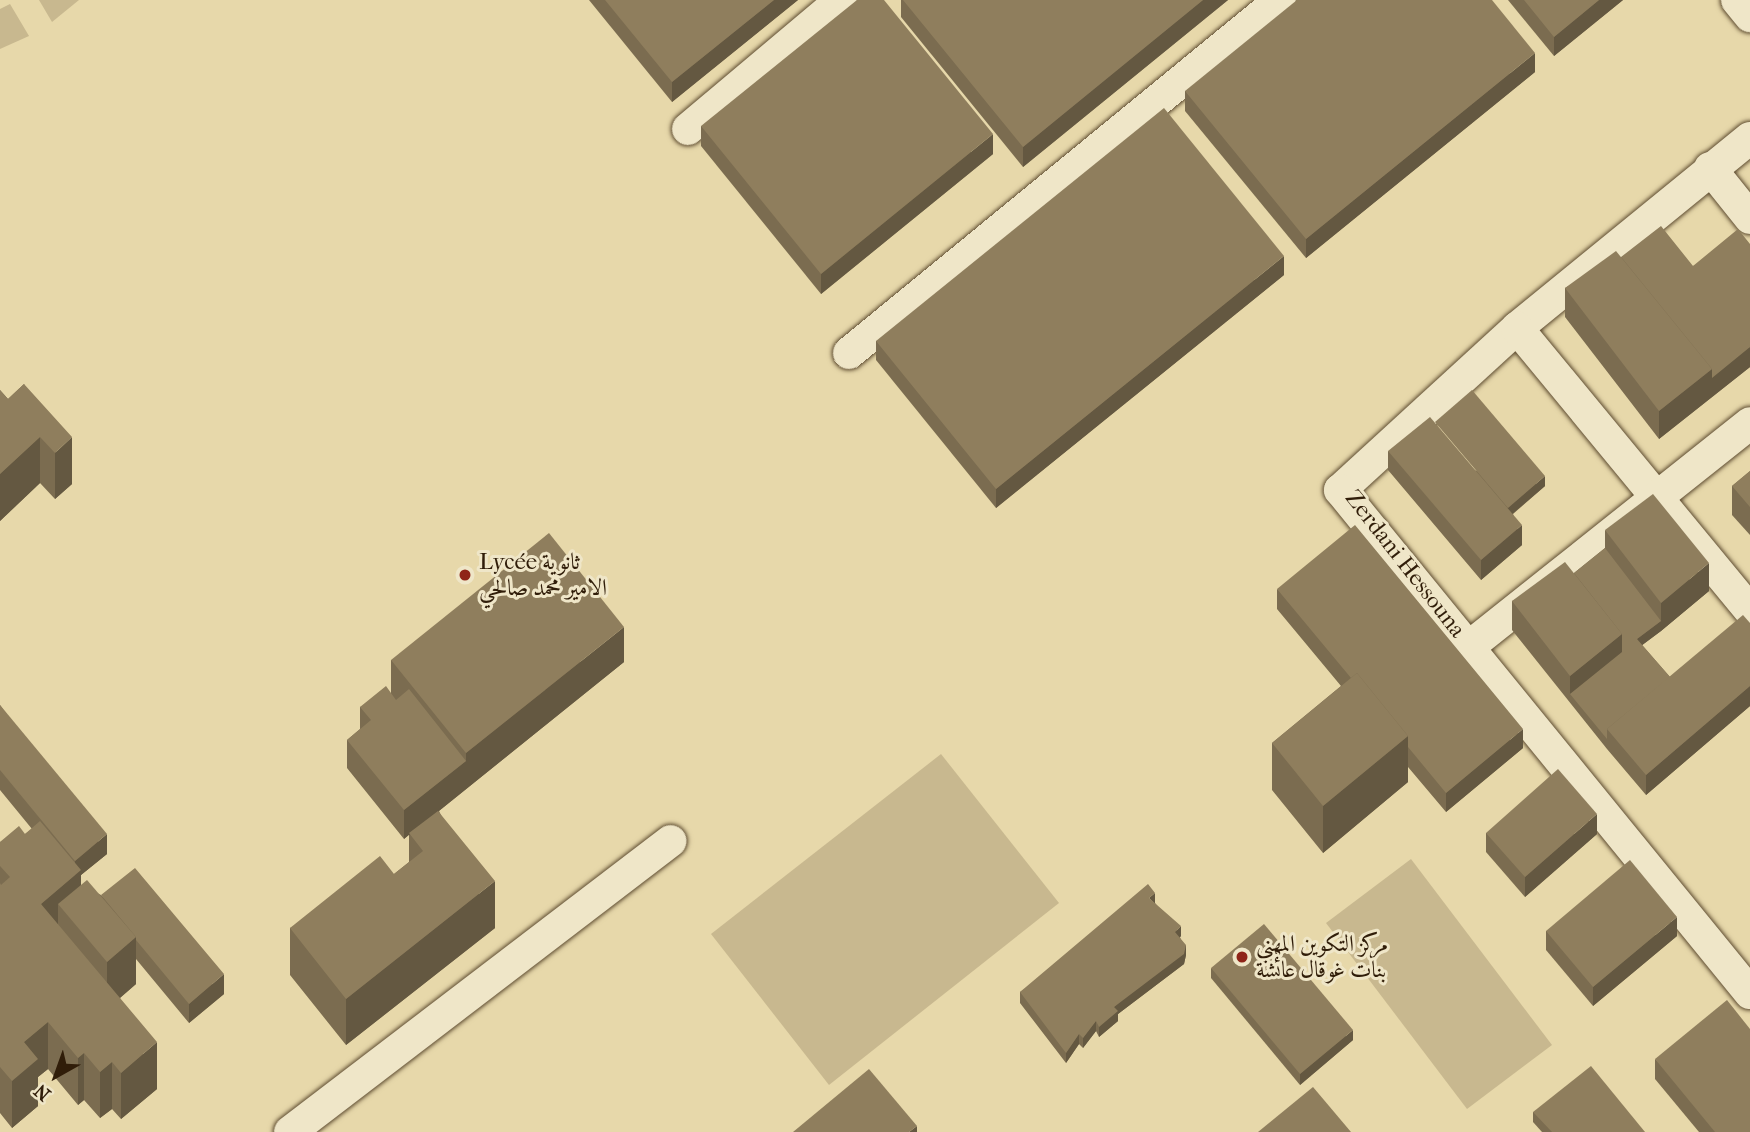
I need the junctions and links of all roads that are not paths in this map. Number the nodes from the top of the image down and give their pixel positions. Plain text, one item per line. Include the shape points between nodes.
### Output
1 (841, 0) edge
2 (1737, 0) edge
3 (1276, 1) edge
4 (1750, 16) edge
5 (688, 129) dead end
6 (1750, 138) edge
7 (1710, 168) junction
8 (1750, 218) edge
9 (1517, 328) junction
10 (849, 353) dead end
11 (1750, 422) edge
12 (1657, 500) junction
13 (1750, 611) edge
14 (1470, 646) junction
15 (670, 841) dead end
16 (1750, 993) edge
17 (290, 1132) edge

1 - 5 street
2 - 4 street
3 - 10 street
6 - 7 street, Zerdani Hessouna
7 - 8 street
7 - 9 street, Zerdani Hessouna
9 - 12 street
9 - 14 street, Zerdani Hessouna via 1340,490
11 - 12 street
12 - 13 street
12 - 14 street
14 - 16 street, Zerdani Hessouna
15 - 17 street

